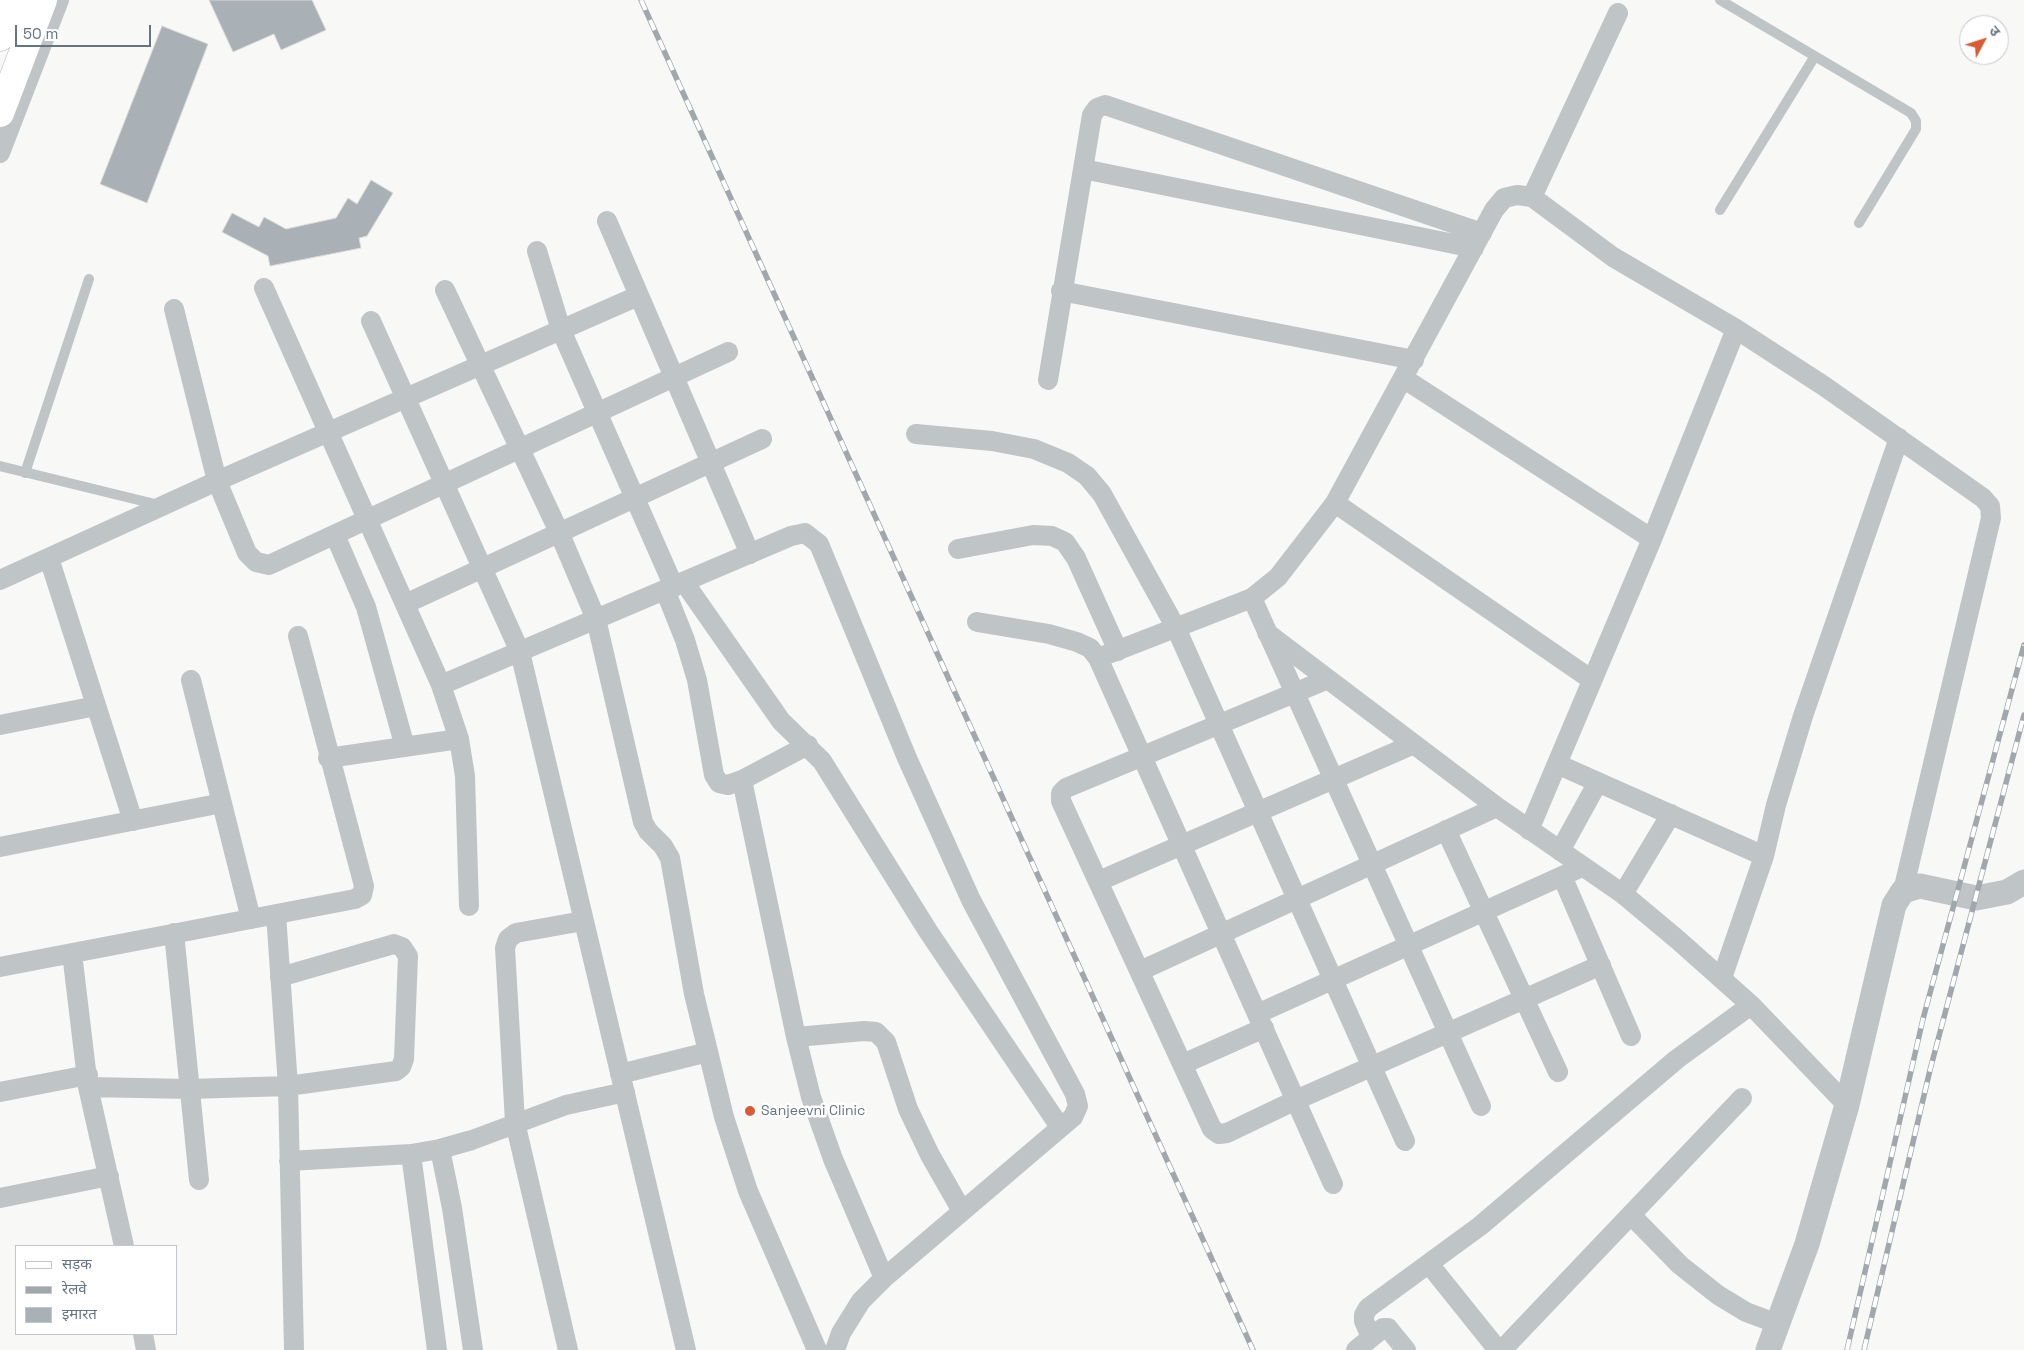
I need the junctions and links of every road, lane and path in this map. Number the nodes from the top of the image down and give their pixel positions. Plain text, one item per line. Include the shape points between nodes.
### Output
1 (14, 0) edge
2 (43, 0) edge
3 (59, 0) edge
4 (1721, 0) edge
5 (1618, 13) dead end
6 (0, 37) edge
7 (1815, 56) junction
8 (0, 113) edge
9 (0, 153) edge
10 (1082, 169) junction
11 (1532, 197) junction
12 (1720, 210) dead end
13 (607, 222) dead end
14 (1859, 223) dead end
15 (1478, 240) junction
16 (537, 251) dead end
17 (89, 279) dead end
18 (264, 288) dead end
19 (445, 290) dead end
20 (1061, 292) junction
21 (638, 296) junction
22 (174, 309) dead end
23 (371, 321) dead end
24 (1736, 329) junction
25 (562, 330) junction
26 (728, 352) dead end
27 (1414, 360) junction
28 (480, 365) junction
29 (673, 377) junction
30 (1403, 378) junction
31 (1048, 380) dead end
32 (406, 398) junction
33 (598, 412) junction
34 (329, 432) junction
35 (916, 434) dead end
36 (1899, 438) junction
37 (762, 439) dead end
38 (520, 448) junction
39 (711, 463) junction
40 (0, 466) edge
41 (25, 473) junction
42 (217, 481) junction
43 (444, 483) junction
44 (635, 498) junction
45 (1335, 503) junction
46 (165, 506) junction
47 (367, 519) junction
48 (559, 532) junction
49 (335, 535) junction
50 (1652, 539) junction
51 (958, 549) dead end
52 (750, 554) junction
53 (49, 558) junction
54 (483, 568) junction
55 (0, 580) edge
56 (674, 586) junction
57 (1252, 598) junction
58 (405, 604) junction
59 (596, 619) junction
60 (977, 622) dead end
61 (1176, 628) junction
62 (1267, 633) junction
63 (298, 636) dead end
64 (1118, 650) junction
65 (520, 652) junction
66 (1098, 658) junction
67 (1328, 678) junction
68 (191, 680) dead end
69 (1592, 680) junction
70 (441, 685) junction
71 (1294, 693) junction
72 (96, 706) junction
73 (1219, 724) junction
74 (0, 726) edge
75 (459, 739) junction
76 (1414, 744) junction
77 (808, 745) junction
78 (405, 747) junction
79 (1142, 756) junction
80 (328, 758) junction
81 (1557, 764) junction
82 (1333, 779) junction
83 (742, 780) junction
84 (1598, 782) junction
85 (222, 804) junction
86 (1497, 807) junction
87 (1258, 812) junction
88 (1671, 814) junction
89 (133, 821) junction
90 (1446, 830) junction
91 (1529, 830) junction
92 (1182, 845) junction
93 (0, 847) edge
94 (1560, 851) junction
95 (1764, 856) junction
96 (1372, 864) junction
97 (1582, 867) junction
98 (1562, 876) junction
99 (1099, 881) junction
100 (2024, 882) edge
101 (1903, 891) junction
102 (1623, 894) junction
103 (1297, 898) junction
104 (469, 906) dead end
105 (1484, 912) junction
106 (276, 914) junction
107 (251, 919) junction
108 (583, 921) junction
109 (1221, 933) junction
110 (174, 934) junction
111 (1408, 946) junction
112 (72, 953) junction
113 (1601, 965) junction
114 (0, 967) edge
115 (1140, 971) junction
116 (280, 977) junction
117 (1722, 978) junction
118 (1333, 980) junction
119 (1524, 999) junction
120 (1750, 1005) junction
121 (1260, 1021) junction
122 (1448, 1033) junction
123 (1631, 1036) dead end
124 (796, 1037) junction
125 (708, 1052) junction
126 (1183, 1064) junction
127 (1372, 1066) junction
128 (1558, 1072) dead end
129 (88, 1081) junction
130 (623, 1083) junction
131 (288, 1086) junction
132 (190, 1089) junction
133 (0, 1092) edge
134 (1742, 1098) dead end
135 (1296, 1100) junction
136 (1847, 1105) junction
137 (1480, 1106) dead end
138 (516, 1122) junction
139 (1060, 1127) junction
140 (1405, 1141) dead end
141 (440, 1149) junction
142 (411, 1154) junction
143 (289, 1161) junction
144 (108, 1176) junction
145 (199, 1180) dead end
146 (1333, 1184) dead end
147 (0, 1198) edge
148 (962, 1211) junction
149 (1631, 1215) junction
150 (124, 1245) edge
151 (1429, 1264) junction
152 (884, 1278) junction
153 (1778, 1324) junction
154 (143, 1335) edge
155 (1371, 1337) junction
156 (146, 1350) edge
157 (294, 1350) edge
158 (437, 1350) edge
159 (473, 1350) edge
160 (568, 1350) edge
161 (686, 1350) edge
162 (817, 1350) edge
163 (835, 1350) edge
164 (1356, 1350) edge
165 (1406, 1350) edge
166 (1498, 1350) edge
167 (1502, 1350) edge
168 (1768, 1350) edge

1 - 6 main road
2 - 8 main road
3 - 9 street
4 - 7 lane
5 - 11 street
7 - 12 lane
7 - 14 lane via 1911,113 1916,120 1916,129
10 - 15 street
10 - 15 street via 1092,115 1105,105
10 - 20 street
11 - 15 street via 1504,198
11 - 24 street via 1612,257
13 - 21 street
15 - 27 street
16 - 25 street
17 - 41 lane
18 - 34 street
19 - 28 street
20 - 27 street
20 - 31 street
21 - 25 street
21 - 29 street
22 - 42 street
23 - 32 street
24 - 36 street
24 - 50 street
25 - 28 street
25 - 33 street
26 - 29 street
27 - 30 street
28 - 32 street
28 - 38 street
29 - 33 street
29 - 39 street
30 - 45 street
30 - 50 street
32 - 34 street
32 - 43 street
33 - 38 street
33 - 44 street
34 - 42 street
34 - 47 street
35 - 61 street via 992,441 1034,449 1068,463 1087,476 1102,494
36 - 95 street via 1804,716
36 - 101 street via 1983,498 1990,506 1991,518
37 - 39 street
38 - 43 street
38 - 48 street
39 - 44 street
39 - 52 street
40 - 41 lane
41 - 46 lane
42 - 46 street
42 - 49 street via 247,553 256,562 269,565
43 - 47 street
43 - 54 street
44 - 48 street
44 - 56 street
45 - 57 street via 1278,577
45 - 69 street
46 - 53 street
47 - 49 street
47 - 58 street
48 - 54 street
48 - 59 street
49 - 78 street via 366,607
50 - 69 street
51 - 64 street via 1033,535 1052,536 1065,542 1076,558
52 - 56 street
52 - 139 street via 805,533 819,544 906,758 971,900 1075,1094 1078,1106 1073,1117
53 - 55 street
53 - 72 street
54 - 58 street
54 - 65 street
56 - 59 street
56 - 77 street via 781,721
56 - 83 street via 697,680 714,775 719,782 728,785
57 - 61 street
57 - 62 street
58 - 70 street
59 - 65 street
59 - 125 street via 643,822 670,858 694,994
60 - 66 street via 1077,642 1090,648
61 - 64 street
61 - 73 street
62 - 67 street
62 - 71 street
63 - 80 street
64 - 66 street
65 - 70 street
65 - 108 street
66 - 79 street
67 - 71 street
67 - 76 street
68 - 85 street
69 - 81 street
70 - 75 street
71 - 73 street
71 - 82 street
72 - 74 street
72 - 89 street
73 - 79 street
73 - 87 street
75 - 78 street
75 - 104 street via 465,785
76 - 82 street
76 - 86 street
77 - 83 street
77 - 139 street via 822,761 928,931
78 - 80 street
79 - 92 street
79 - 99 street via 1061,793 1061,801
80 - 106 street via 364,886 362,895
81 - 84 street
81 - 91 street
82 - 87 street
82 - 96 street
83 - 124 street
84 - 88 street
84 - 94 street
85 - 89 street
85 - 107 street
86 - 90 street
86 - 91 street
87 - 92 street
87 - 103 street
88 - 95 street
88 - 102 street
89 - 93 street
90 - 96 street
90 - 105 street
91 - 94 street
92 - 99 street
92 - 109 street
94 - 97 street
95 - 117 street
96 - 103 street
96 - 111 street
97 - 98 street
97 - 102 street
98 - 105 street
98 - 113 street
99 - 115 street
100 - 101 street via 2007,892 1976,898 1920,886
101 - 136 street via 1894,905
102 - 117 street
103 - 109 street
103 - 118 street
105 - 111 street
105 - 119 street
106 - 107 street
106 - 116 street
107 - 110 street
108 - 130 street
108 - 138 street via 516,933 508,939 505,948
109 - 115 street
109 - 121 street
110 - 112 street
110 - 132 street
111 - 118 street
111 - 122 street
112 - 114 street
112 - 129 street
113 - 119 street
113 - 123 street
115 - 126 street
116 - 131 street
116 - 131 street via 394,944 402,947 408,956 404,1060 401,1066 396,1071
117 - 120 street
118 - 121 street
118 - 127 street
119 - 122 street
119 - 128 street
120 - 136 street
120 - 151 street via 1677,1059 1531,1184
121 - 126 street
121 - 135 street
122 - 127 street
122 - 137 street
124 - 148 street via 864,1031 876,1032 886,1042 908,1109
124 - 152 street via 811,1097 833,1159
125 - 130 street
125 - 162 street via 724,1117 748,1191
126 - 135 street via 1212,1129 1219,1134
127 - 135 street
127 - 140 street
129 - 132 street
129 - 133 street
129 - 144 street
130 - 138 street
130 - 161 street
131 - 132 street
131 - 143 street
132 - 145 street
134 - 149 street
135 - 146 street
136 - 153 street via 1807,1244
138 - 141 street
138 - 160 street
139 - 148 street
141 - 142 street
141 - 159 street
142 - 143 street
142 - 158 street
143 - 157 street
144 - 147 street
144 - 150 street
148 - 152 street
149 - 153 street via 1680,1265 1718,1295 1746,1312
149 - 167 street
151 - 155 street via 1368,1308 1364,1321
151 - 166 street
152 - 163 street via 861,1301
153 - 168 street
154 - 156 street
155 - 164 street
155 - 165 street via 1388,1328

